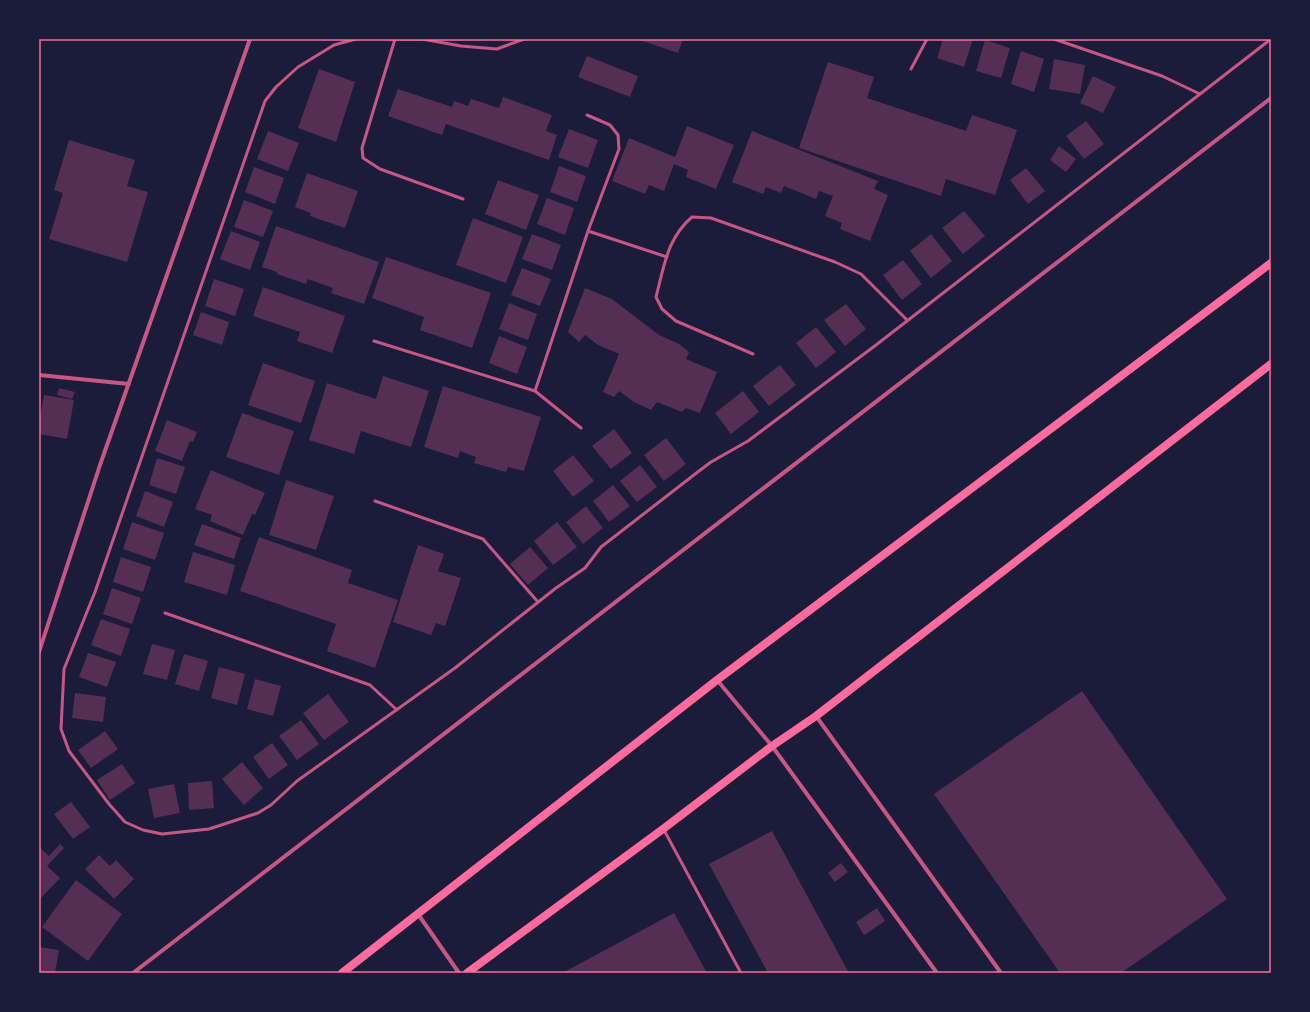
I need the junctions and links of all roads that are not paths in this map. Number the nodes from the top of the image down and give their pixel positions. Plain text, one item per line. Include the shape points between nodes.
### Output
1 (250, 39) edge
2 (356, 39) edge
3 (390, 39) edge
4 (395, 39) edge
5 (524, 39) edge
6 (927, 39) edge
7 (1054, 39) edge
8 (1271, 39) edge
9 (911, 69) dead end
10 (1200, 94) junction
11 (1271, 98) edge
12 (587, 115) dead end
13 (463, 199) dead end
14 (588, 231) junction
15 (667, 257) junction
16 (1271, 263) edge
17 (907, 320) junction
18 (374, 341) dead end
19 (752, 354) dead end
20 (1271, 364) edge
21 (39, 375) edge
22 (128, 384) junction
23 (535, 391) junction
24 (581, 428) dead end
25 (375, 501) dead end
26 (538, 602) junction
27 (165, 613) dead end
28 (39, 650) edge
29 (717, 680) junction
30 (397, 710) junction
31 (816, 716) junction
32 (772, 746) junction
33 (663, 829) junction
34 (418, 914) junction
35 (133, 973) edge
36 (342, 973) edge
37 (459, 973) edge
38 (467, 973) edge
39 (741, 973) edge
40 (937, 973) edge
41 (1001, 973) edge

1 - 22 street
2 - 30 lane via 334,45 298,67 265,101 98,585 64,669 61,729 69,751 125,822 143,830 162,834 209,829 258,813 271,805 297,781
3 - 4 lane
4 - 5 lane via 422,39 497,49
4 - 13 lane via 362,148 363,158 380,169
6 - 9 lane
7 - 10 lane via 1162,76
8 - 10 lane
10 - 17 lane
11 - 35 street
12 - 14 lane via 610,125 618,135 619,149
14 - 15 lane
14 - 23 lane
15 - 17 lane via 671,243 683,224 692,217 710,218 835,262 861,274
15 - 19 lane via 656,297 662,309 676,322
16 - 29 main road
17 - 26 lane via 748,441 699,471 601,547 585,568
18 - 23 lane
20 - 31 main road
21 - 22 street
22 - 28 street
23 - 24 lane
25 - 26 lane via 483,539
26 - 30 lane
27 - 30 lane via 370,685
29 - 32 street
29 - 34 main road
31 - 32 main road
31 - 41 street
32 - 33 main road
32 - 40 street
33 - 38 main road
33 - 39 lane
34 - 36 main road
34 - 37 street

